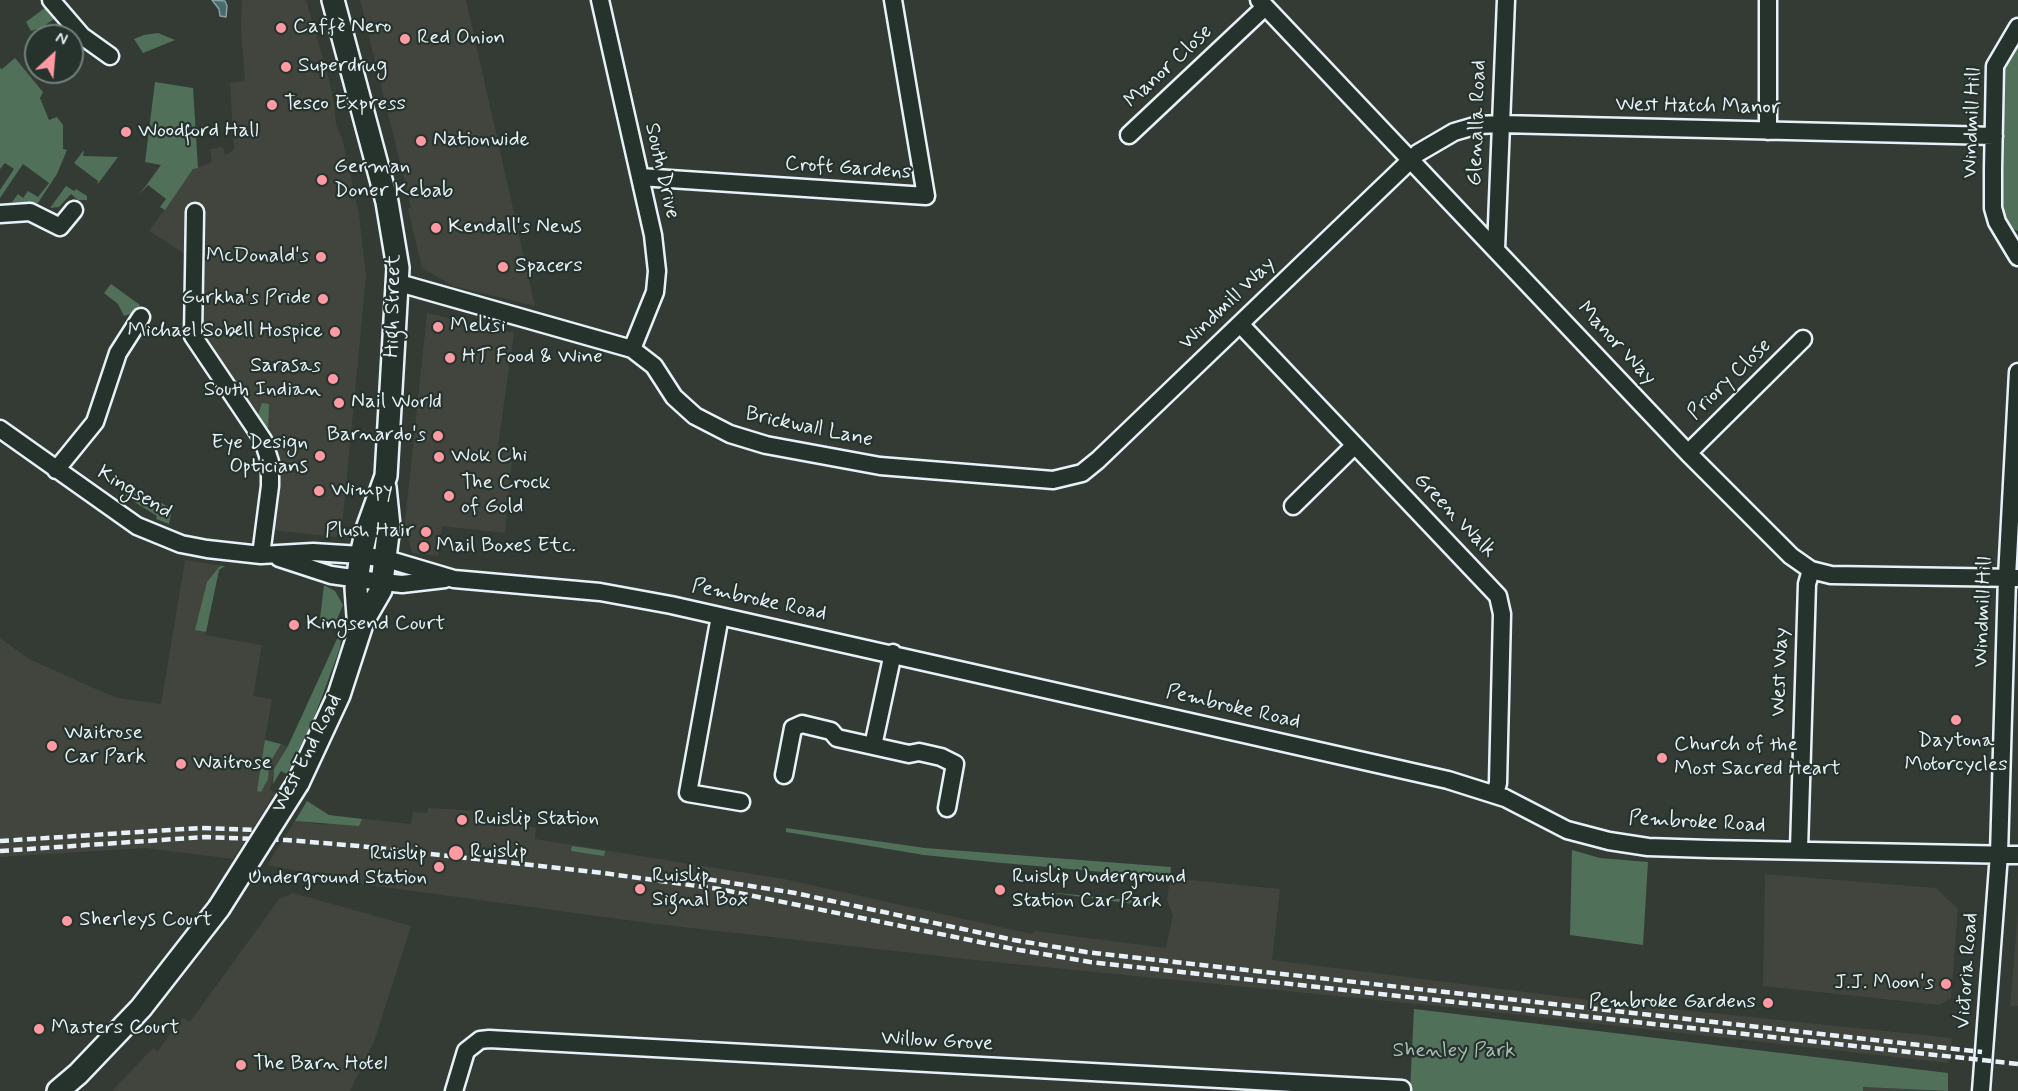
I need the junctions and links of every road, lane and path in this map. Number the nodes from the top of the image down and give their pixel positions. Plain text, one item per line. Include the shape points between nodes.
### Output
1 (51, 0) edge
2 (333, 0) edge
3 (600, 0) edge
4 (893, 0) edge
5 (1506, 0) edge
6 (1768, 0) edge
7 (1262, 3) edge
8 (2018, 27) edge
9 (110, 56) dead end
10 (1500, 124) junction
11 (1768, 131) junction
12 (1129, 135) dead end
13 (1994, 136) junction
14 (1411, 159) junction
15 (640, 177) junction
16 (74, 210) dead end
17 (195, 212) dead end
18 (0, 214) edge
19 (1496, 249) junction
20 (2018, 257) edge
21 (399, 283) junction
22 (141, 317) dead end
23 (1240, 324) junction
24 (1803, 339) dead end
25 (632, 349) junction
26 (2018, 372) edge
27 (0, 429) edge
28 (1355, 445) junction
29 (1688, 453) junction
30 (56, 470) junction
31 (386, 476) junction
32 (1072, 477) joint
33 (1293, 506) dead end
34 (261, 555) junction
35 (375, 567) junction
36 (1811, 570) junction
37 (2012, 578) edge
38 (454, 579) junction
39 (720, 616) junction
40 (893, 653) junction
41 (873, 746) junction
42 (784, 775) dead end
43 (1495, 794) junction
44 (741, 802) dead end
45 (947, 808) dead end
46 (1799, 849) junction
47 (2000, 854) junction
48 (2018, 855) edge
49 (1402, 1089) dead end
50 (58, 1091) edge
51 (454, 1091) edge
52 (1981, 1091) edge

1 - 9 street via 82,36
2 - 21 main road, High Street via 387,202
3 - 15 street, South Drive
4 - 15 street, Croft Gardens via 926,196
5 - 10 street, Glenalla Road
6 - 11 street
7 - 12 street, Manor Close
7 - 14 street, Manor Way
8 - 13 street, Windmill Hill via 1995,66
10 - 11 street, West Hatch Manor
10 - 14 street, West Hatch Manor via 1454,132
10 - 19 street, Glenalla Road
11 - 13 street, West Hatch Manor
13 - 20 street, Windmill Hill via 1993,208
14 - 19 street, Manor Way
14 - 23 street, Windmill Way
15 - 25 street, South Drive via 653,235 657,282
16 - 18 street via 60,227 30,212
17 - 34 street via 193,336 262,440 270,462
19 - 29 street, Manor Way
21 - 25 street, Brickwall Lane
21 - 31 main road, High Street
22 - 30 street via 118,353 95,422
23 - 28 street, Green Walk
23 - 32 street, Windmill Way via 1098,460
24 - 29 street, Priory Close
25 - 32 street, Brickwall Lane via 654,366 674,397 695,416 730,434 766,445 880,466 1041,480
26 - 37 street, Windmill Hill
27 - 30 street, Kingsend
28 - 33 street
28 - 43 street, Green Walk via 1494,590 1500,602
29 - 36 street, Manor Way via 1791,556
30 - 34 street, Kingsend via 137,526 163,538 207,549
31 - 35 main road
31 - 35 main road, High Street via 367,529
34 - 35 street, Kingsend
34 - 35 street, Kingsend via 322,552
35 - 38 street, Pembroke Road
35 - 38 street, Pembroke Road via 413,583
35 - 50 main road, West End Road, bridge via 339,695 298,783 219,908 141,1008
36 - 37 street, Manor Way via 1831,575
36 - 46 street, West Way via 1807,584
37 - 47 street, Windmill Hill
38 - 39 street, Pembroke Road via 600,592
39 - 40 street, Pembroke Road
39 - 44 street via 688,793
40 - 41 street
40 - 43 street, Pembroke Road
41 - 42 street via 837,738 831,731 802,724 793,728
41 - 45 street via 909,754 919,752 955,764
43 - 46 street, Pembroke Road via 1567,830 1609,841 1648,847
46 - 47 street, Pembroke Road
47 - 48 street, Pembroke Road
47 - 52 street, Victoria Road
49 - 51 street, Willow Grove via 489,1039 472,1045 462,1060

